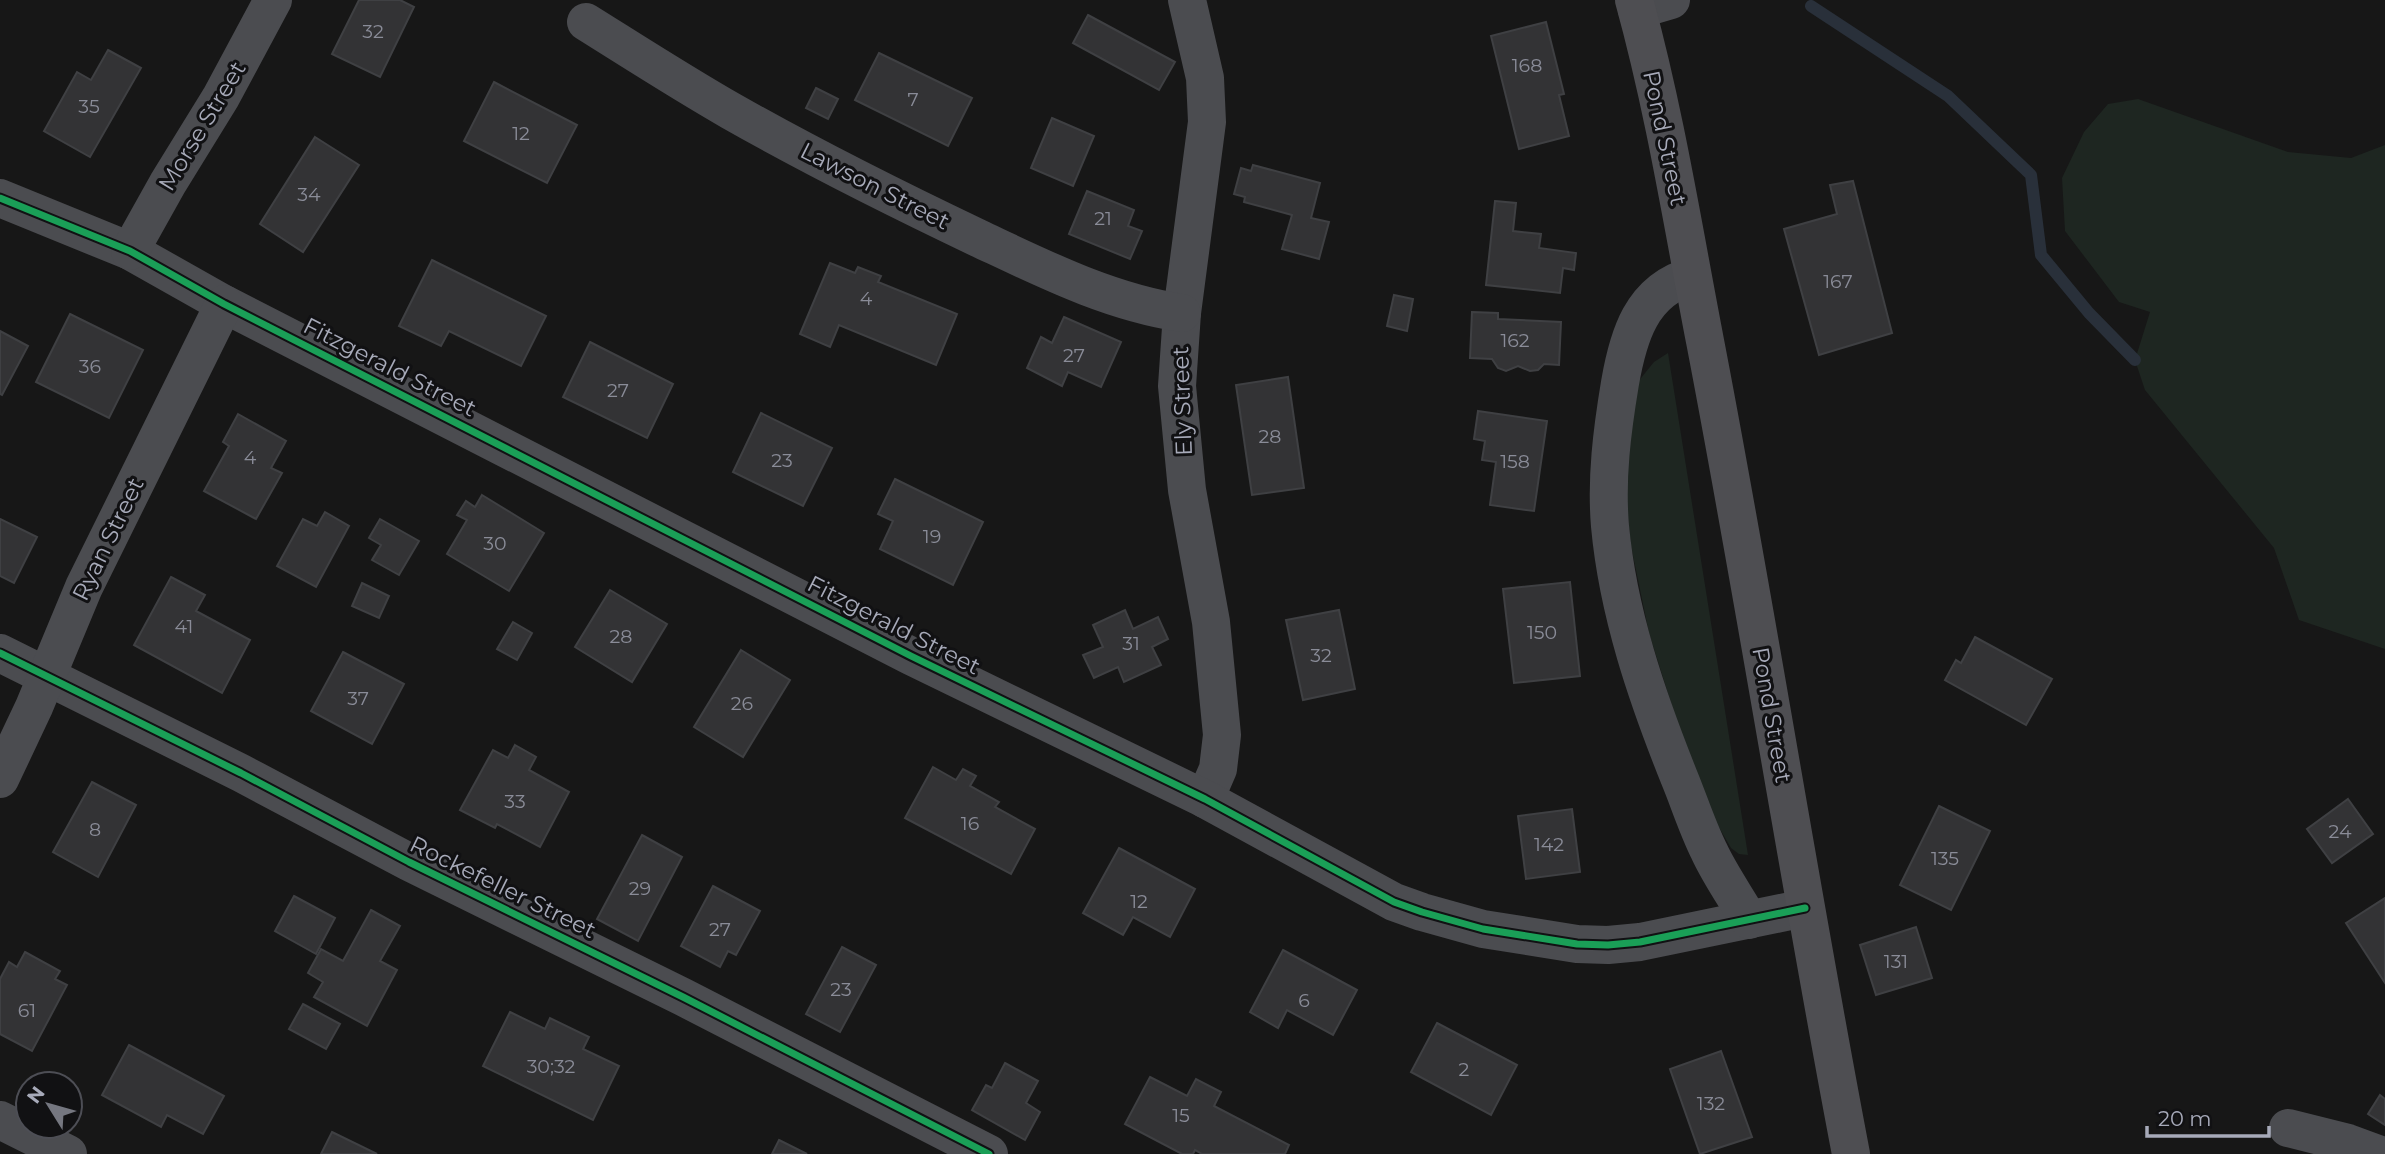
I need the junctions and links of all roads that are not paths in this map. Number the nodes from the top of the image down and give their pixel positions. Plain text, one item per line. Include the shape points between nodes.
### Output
1 (273, 0) edge
2 (1187, 0) edge
3 (1647, 4) edge
4 (586, 22) dead end
5 (0, 198) edge
6 (130, 251) junction
7 (1692, 276) junction
8 (224, 304) junction
9 (1182, 313) junction
10 (0, 653) edge
11 (46, 677) junction
12 (0, 779) edge
13 (1205, 799) junction
14 (1805, 908) junction
15 (1749, 920) junction
16 (0, 1120) edge
17 (2288, 1128) dead end
18 (68, 1154) edge
19 (989, 1154) edge
20 (1850, 1154) edge
21 (2378, 1154) edge

1 - 6 street, Morse Street
2 - 9 street, Ely Street via 1205,78 1206,122
3 - 7 main road, Pond Street
4 - 9 street, Lawson Street via 729,110 931,216 1099,291
5 - 6 street, Fitzgerald Street
6 - 8 street, Fitzgerald Street
7 - 14 main road, Pond Street
7 - 15 street via 1660,292 1634,327 1627,346 1612,433 1610,526 1624,611 1658,723 1709,851
8 - 11 street, Ryan Street via 84,587
8 - 13 street, Fitzgerald Street via 911,656
9 - 13 street, Ely Street via 1177,367 1184,459 1211,622 1222,735 1218,769
10 - 11 street, Rockefeller Street
11 - 12 street, Ryan Street
11 - 19 street, Rockefeller Street
13 - 15 street, Fitzgerald Street via 1394,902 1483,929 1608,945
14 - 15 street, Fitzgerald Street
14 - 20 main road, Pond Street
16 - 18 street
17 - 21 street

